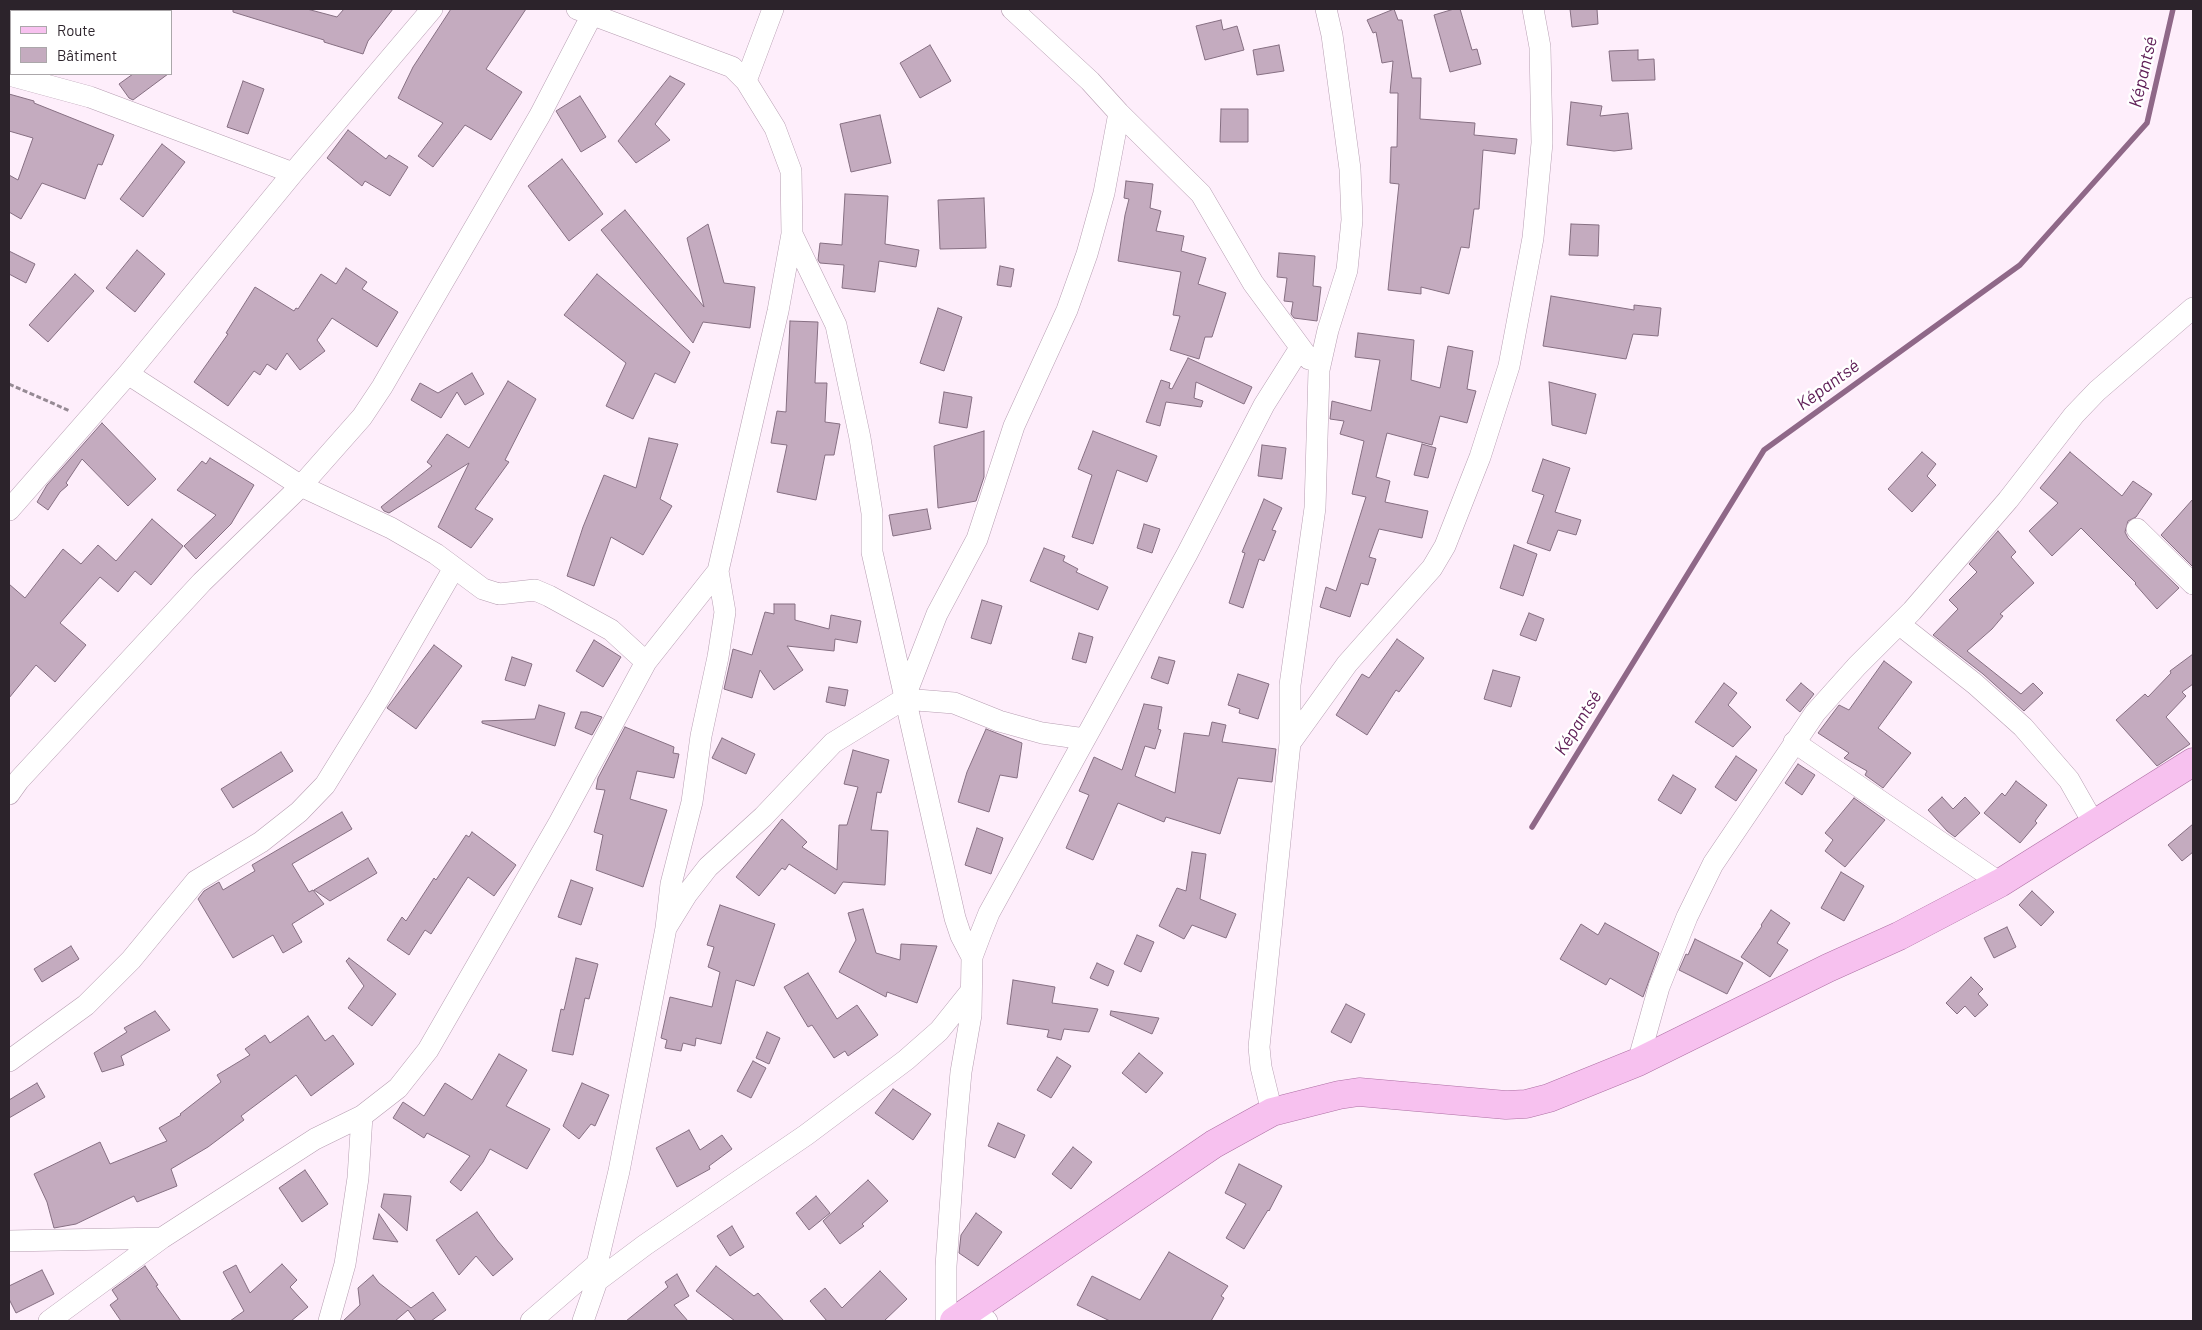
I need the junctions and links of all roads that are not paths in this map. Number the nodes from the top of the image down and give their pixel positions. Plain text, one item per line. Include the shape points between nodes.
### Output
1 (432, 9) edge
2 (773, 9) edge
3 (1012, 9) edge
4 (1326, 9) edge
5 (1534, 9) edge
6 (589, 10) edge
7 (9, 75) edge
8 (746, 81) junction
9 (1119, 113) junction
10 (293, 172) junction
11 (792, 234) junction
12 (2193, 308) edge
13 (1300, 348) junction
14 (1319, 370) junction
15 (128, 374) junction
16 (301, 486) junction
17 (9, 510) edge
18 (2137, 529) dead end
19 (454, 568) junction
20 (718, 571) junction
21 (2193, 584) edge
22 (1899, 624) junction
23 (646, 662) junction
24 (904, 699) junction
25 (1085, 739) junction
26 (1794, 742) junction
27 (1290, 743) junction
28 (2193, 762) edge
29 (9, 794) edge
30 (2094, 824) junction
31 (2000, 884) junction
32 (666, 928) junction
33 (972, 957) junction
34 (971, 991) junction
35 (9, 1061) edge
36 (1638, 1062) junction
37 (1272, 1112) junction
38 (362, 1116) junction
39 (162, 1238) junction
40 (9, 1241) edge
41 (597, 1273) junction
42 (964, 1319) edge
43 (49, 1321) edge
44 (329, 1321) edge
45 (530, 1321) edge
46 (583, 1321) edge

1 - 10 street
2 - 8 street
3 - 9 street via 1090,81
4 - 14 street via 1350,169 1352,220 1347,270
5 - 27 street via 1540,47 1542,143 1533,238 1509,366 1480,457 1446,546 1432,568 1347,664
6 - 8 street via 732,67
6 - 16 street via 540,115 382,387 362,417
7 - 10 street via 90,98
8 - 11 street via 775,128 792,171
9 - 13 street via 1201,194 1252,283
9 - 24 street via 1104,193 1067,310 1014,426 977,539 938,614
10 - 15 street
11 - 20 street via 778,310
11 - 24 street via 836,325 872,513 872,552
12 - 22 street via 2074,414 2008,500
13 - 14 street
13 - 25 street via 1264,405 1187,554
14 - 27 street via 1315,508 1290,685
15 - 16 street
15 - 17 street
16 - 19 street via 391,528
16 - 29 street via 202,582
18 - 21 street
19 - 23 street via 483,589 498,594 535,590 549,596 611,630
19 - 35 street via 325,785 300,812 268,836 196,881 131,960 86,1005
20 - 23 street
20 - 32 street via 725,612 692,802 671,884
22 - 26 street via 1839,686
22 - 30 street via 2023,727 2069,780
23 - 38 street via 559,823 428,1050 398,1088
24 - 25 street via 954,703 1042,734
24 - 32 street via 833,744 708,867
24 - 33 street via 955,918
25 - 33 street via 989,913
26 - 31 street
26 - 36 street via 1713,864 1687,917 1660,987
27 - 37 street via 1259,1047
28 - 30 main road
30 - 31 main road
31 - 36 main road
32 - 41 street
33 - 34 street
34 - 41 street via 939,1031 906,1060 806,1135 645,1245
34 - 42 street via 971,1015 961,1072 946,1266
36 - 37 main road via 1526,1104 1359,1092 1339,1094
37 - 42 main road via 1214,1144
38 - 39 street via 315,1139
38 - 44 street via 358,1178 345,1264
39 - 40 street
39 - 43 street
41 - 45 street
41 - 46 street

